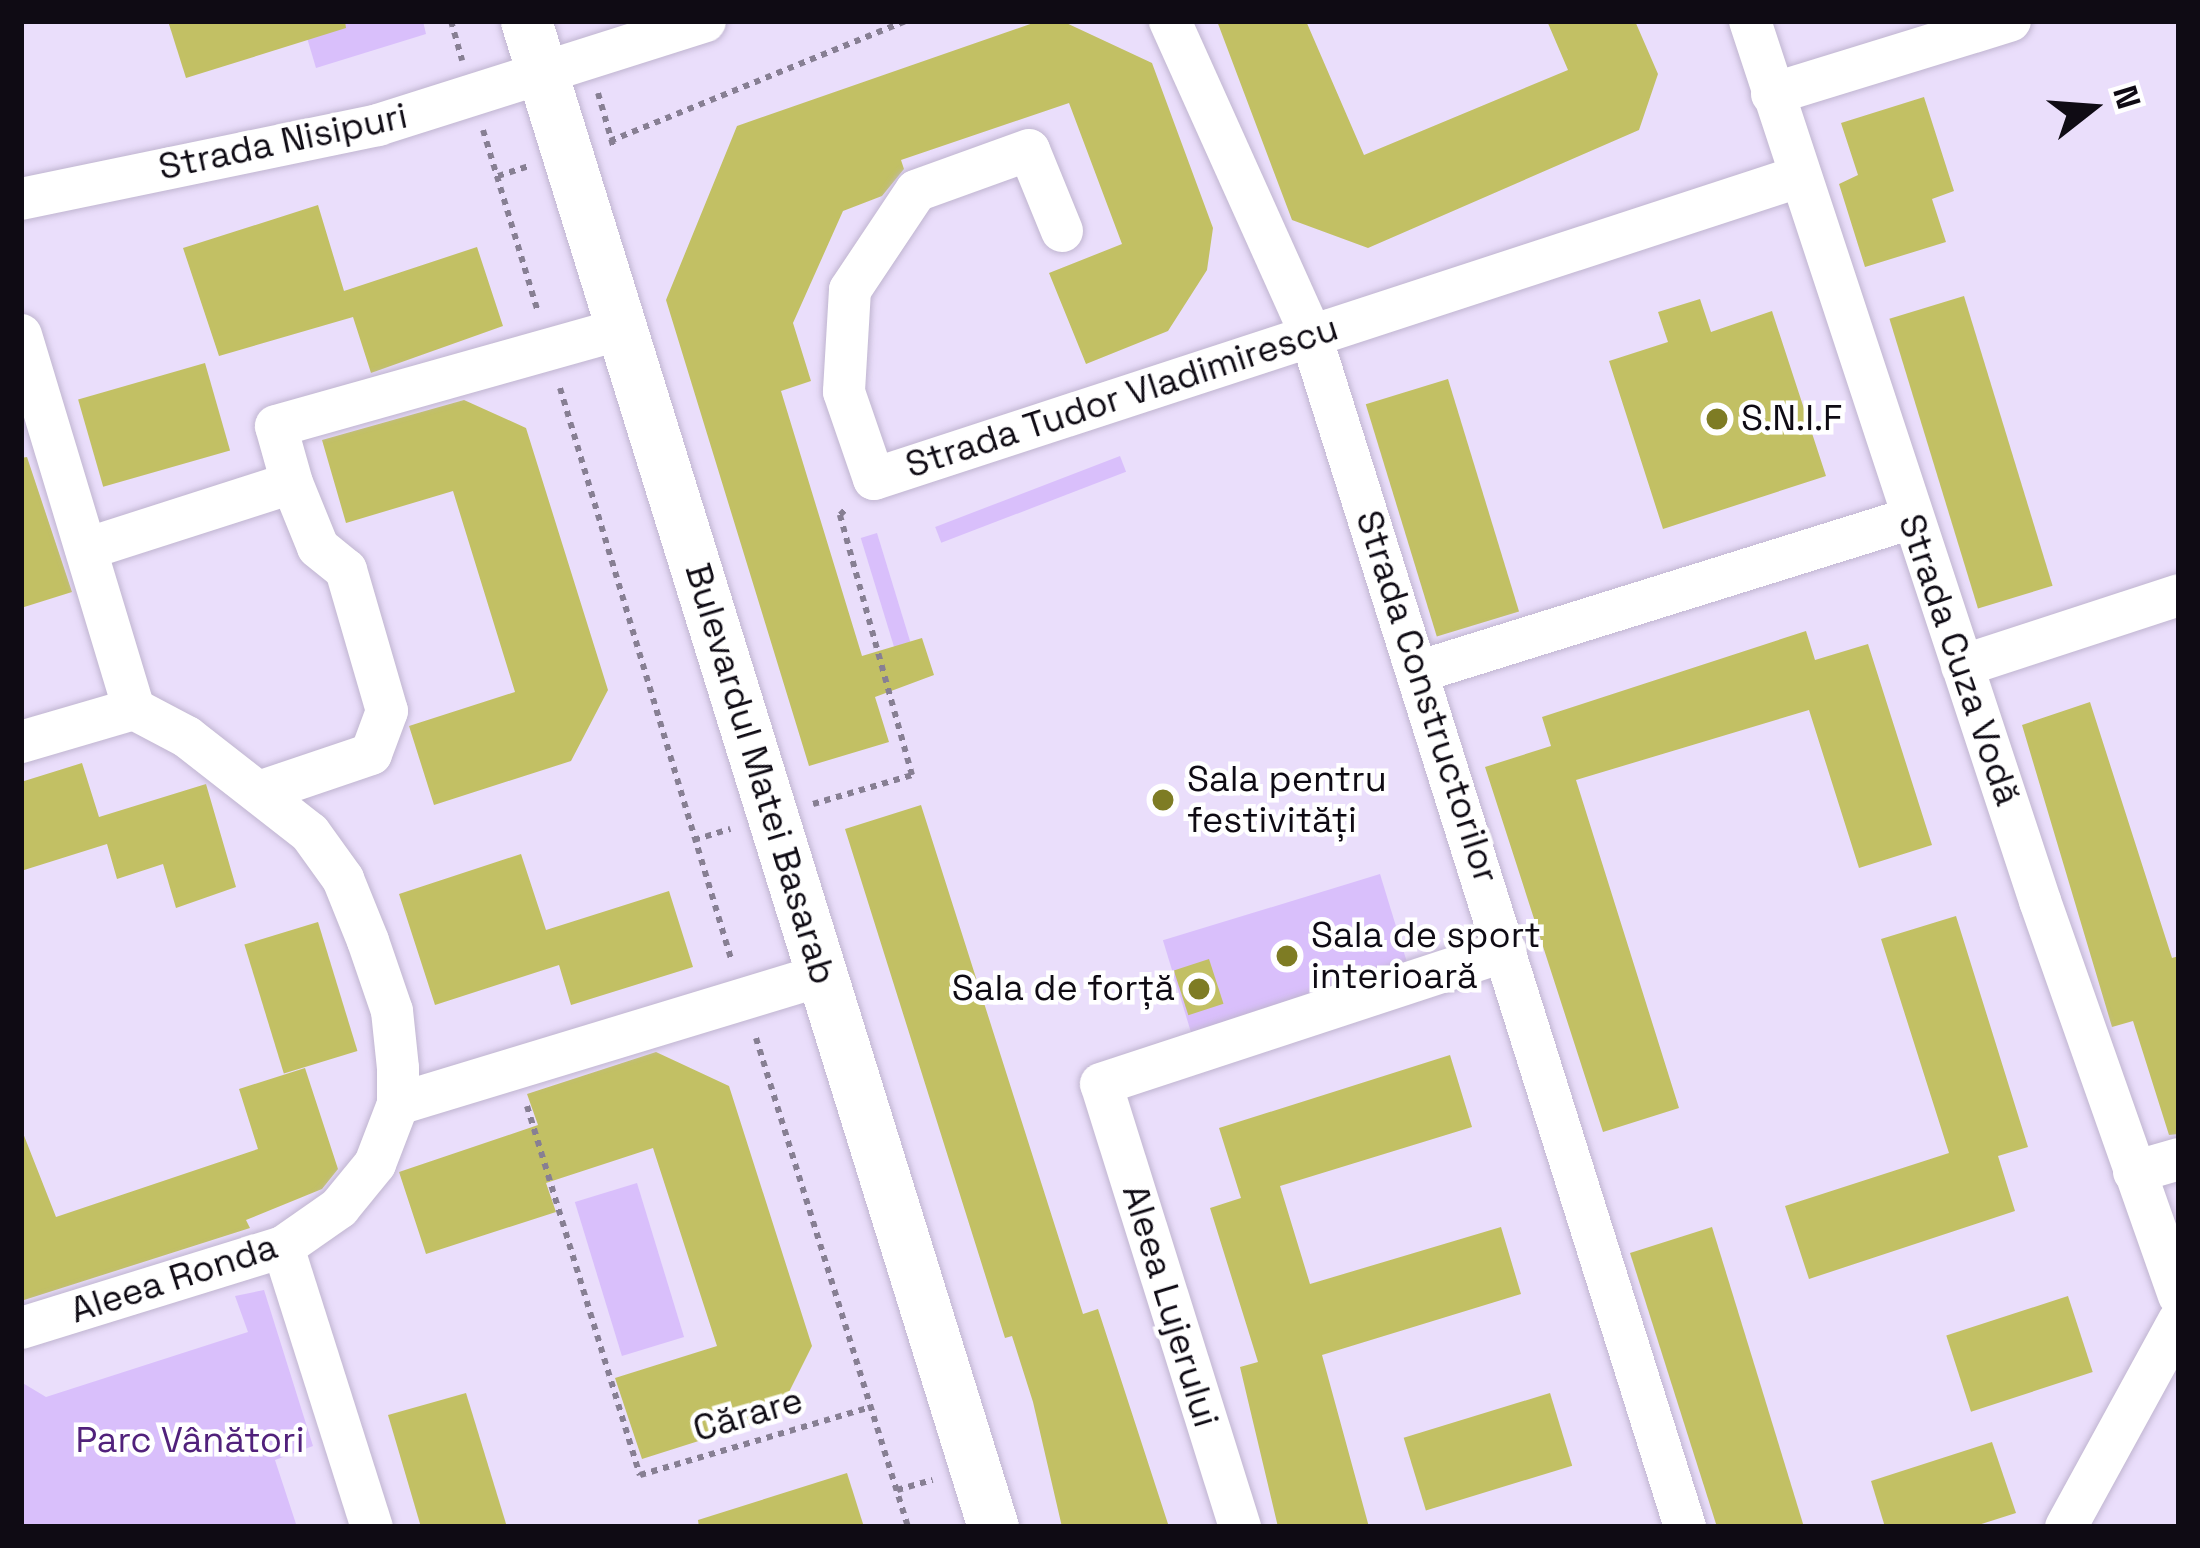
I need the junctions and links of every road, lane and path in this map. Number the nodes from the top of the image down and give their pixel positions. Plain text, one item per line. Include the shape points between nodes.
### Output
1 (526, 21) edge
2 (705, 21) edge
3 (905, 21) edge
4 (1170, 21) edge
5 (1750, 21) edge
6 (2010, 21) edge
7 (566, 69) junction
8 (1772, 94) junction
9 (613, 140) junction
10 (616, 160) dead end
11 (498, 176) dead end
12 (1798, 177) junction
13 (21, 199) edge
14 (1062, 231) dead end
15 (622, 329) junction
16 (1310, 333) junction
17 (21, 334) edge
18 (549, 349) junction
19 (874, 479) junction
20 (292, 483) junction
21 (1912, 518) junction
22 (86, 549) junction
23 (2179, 595) edge
24 (1961, 666) junction
25 (1421, 671) junction
26 (134, 709) junction
27 (21, 742) edge
28 (800, 783) dead end
29 (262, 791) junction
30 (1506, 951) junction
31 (822, 975) junction
32 (744, 999) junction
33 (517, 1068) junction
34 (398, 1104) junction
35 (2179, 1159) edge
36 (2134, 1172) junction
37 (283, 1247) junction
38 (2175, 1271) edge
39 (2179, 1321) edge
40 (21, 1328) edge
41 (871, 1407) junction
42 (371, 1527) edge
43 (908, 1527) edge
44 (993, 1527) edge
45 (1240, 1527) edge
46 (1685, 1527) edge
47 (2066, 1527) edge

1 - 7 main road, Bulevardul Matei Basarab
2 - 7 street, Strada Nisipuri
3 - 9 path
4 - 16 street, Strada Constructorilor
5 - 8 street, Strada Cuza Vodă
6 - 8 street
7 - 9 path
7 - 13 street, Strada Nisipuri via 280,150
7 - 15 main road, Bulevardul Matei Basarab
8 - 12 street, Strada Cuza Vodă
9 - 10 path
11 - 18 path
12 - 16 street, Strada Tudor Vladimirescu
12 - 21 street, Strada Cuza Vodă
14 - 19 street, Strada Tudor Vladimirescu via 1029,150 916,191 850,290 844,392
15 - 18 street
15 - 31 main road, Bulevardul Matei Basarab
16 - 19 street, Strada Tudor Vladimirescu
16 - 25 street, Strada Constructorilor
17 - 22 street
18 - 20 street via 276,426
18 - 32 path
19 - 28 path via 840,515 912,775 807,806
20 - 22 street
20 - 29 street via 318,548 346,570 387,711 371,754
21 - 24 street, Strada Cuza Vodă
21 - 25 street
22 - 26 street
23 - 24 street
24 - 36 street, Strada Cuza Vodă
25 - 30 street, Strada Constructorilor
26 - 27 street
26 - 29 street, Aleea Ronda
29 - 34 street, Aleea Ronda via 310,833 343,879 392,1011
30 - 45 street, Aleea Lujerului via 1101,1084
30 - 46 street, Strada Constructorilor
31 - 32 street
31 - 44 main road, Bulevardul Matei Basarab
32 - 33 street
32 - 41 path
33 - 34 street
33 - 41 path, Cărare via 640,1475
34 - 37 street, Aleea Ronda via 376,1164 339,1208
35 - 36 street
36 - 38 street, Strada Cuza Vodă
37 - 40 street, Aleea Ronda
37 - 42 street
39 - 47 street
41 - 43 path

